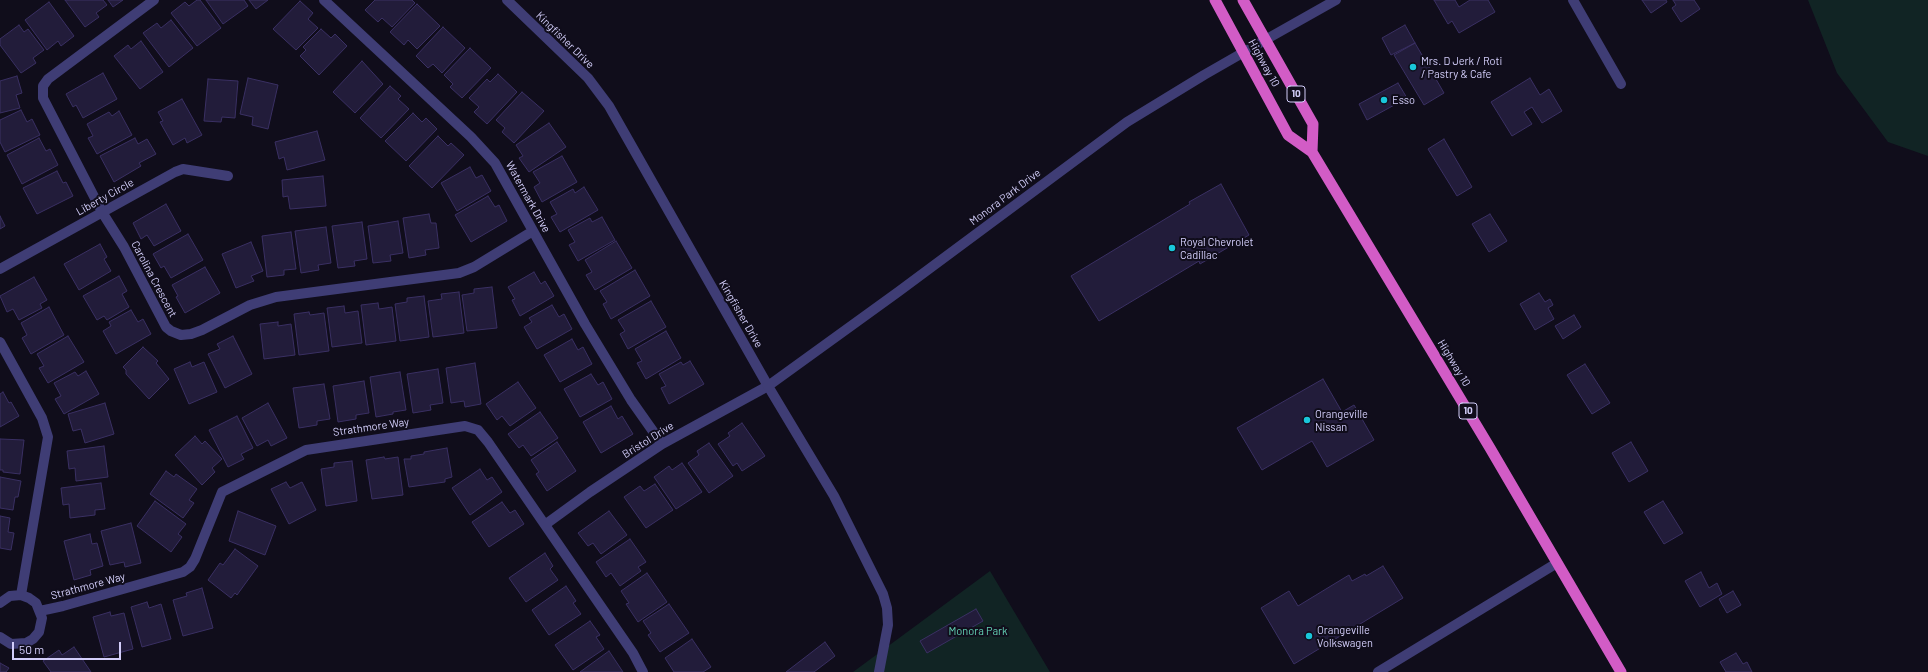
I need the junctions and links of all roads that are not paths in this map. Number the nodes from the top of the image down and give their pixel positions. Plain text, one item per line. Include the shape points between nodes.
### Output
1 (154, 0) edge
2 (324, 0) edge
3 (507, 0) edge
4 (1215, 0) edge
5 (1242, 0) edge
6 (1336, 0) edge
7 (1573, 0) edge
8 (1265, 40) junction
9 (1243, 52) junction
10 (1621, 84) dead end
11 (1312, 152) junction
12 (228, 176) dead end
13 (102, 212) junction
14 (533, 231) junction
15 (0, 269) edge
16 (0, 342) edge
17 (768, 386) junction
18 (662, 444) junction
19 (546, 524) junction
20 (1557, 563) junction
21 (21, 595) junction
22 (0, 602) edge
23 (40, 610) junction
24 (0, 637) edge
25 (643, 672) edge
26 (879, 672) edge
27 (1378, 672) edge
28 (1621, 672) edge

1 - 13 street, Carolina Crescent via 48,79 43,89 43,98
2 - 14 street, Watermark Drive via 471,137 495,163
3 - 17 street, Kingfisher Drive via 588,78 609,106
4 - 9 highway, Highway 10 / 10
5 - 8 highway, Highway 10 / 10
6 - 8 street, Monora Park Drive
7 - 10 street
8 - 9 street, Monora Park Drive
8 - 11 highway, Highway 10 / 10 via 1313,124
9 - 11 highway, Highway 10 / 10 via 1288,135
9 - 17 street, Monora Park Drive via 1127,122
11 - 20 highway, Highway 10 / 10
12 - 13 street, Liberty Circle via 183,169
13 - 14 street, Carolina Crescent via 124,247 166,327 171,332 181,335 202,330 250,304 276,297 459,273 474,267
13 - 15 street, Liberty Circle
14 - 18 street, Watermark Drive via 628,394
16 - 21 street via 42,418 48,437
17 - 18 street, Bristol Drive
17 - 26 street, Kingfisher Drive via 834,496 884,594 888,625
18 - 19 street, Bristol Drive
19 - 23 street, Strathmore Way via 483,434 471,426 321,446 306,450 225,489 195,559 190,567 182,572 63,606
19 - 25 street, Strathmore Way via 633,653
20 - 27 street
20 - 28 highway, Highway 10 / 10
21 - 22 street via 10,596
21 - 23 street, Strathmore Way via 36,603
23 - 24 street, Strathmore Way via 41,626 33,639 17,645

